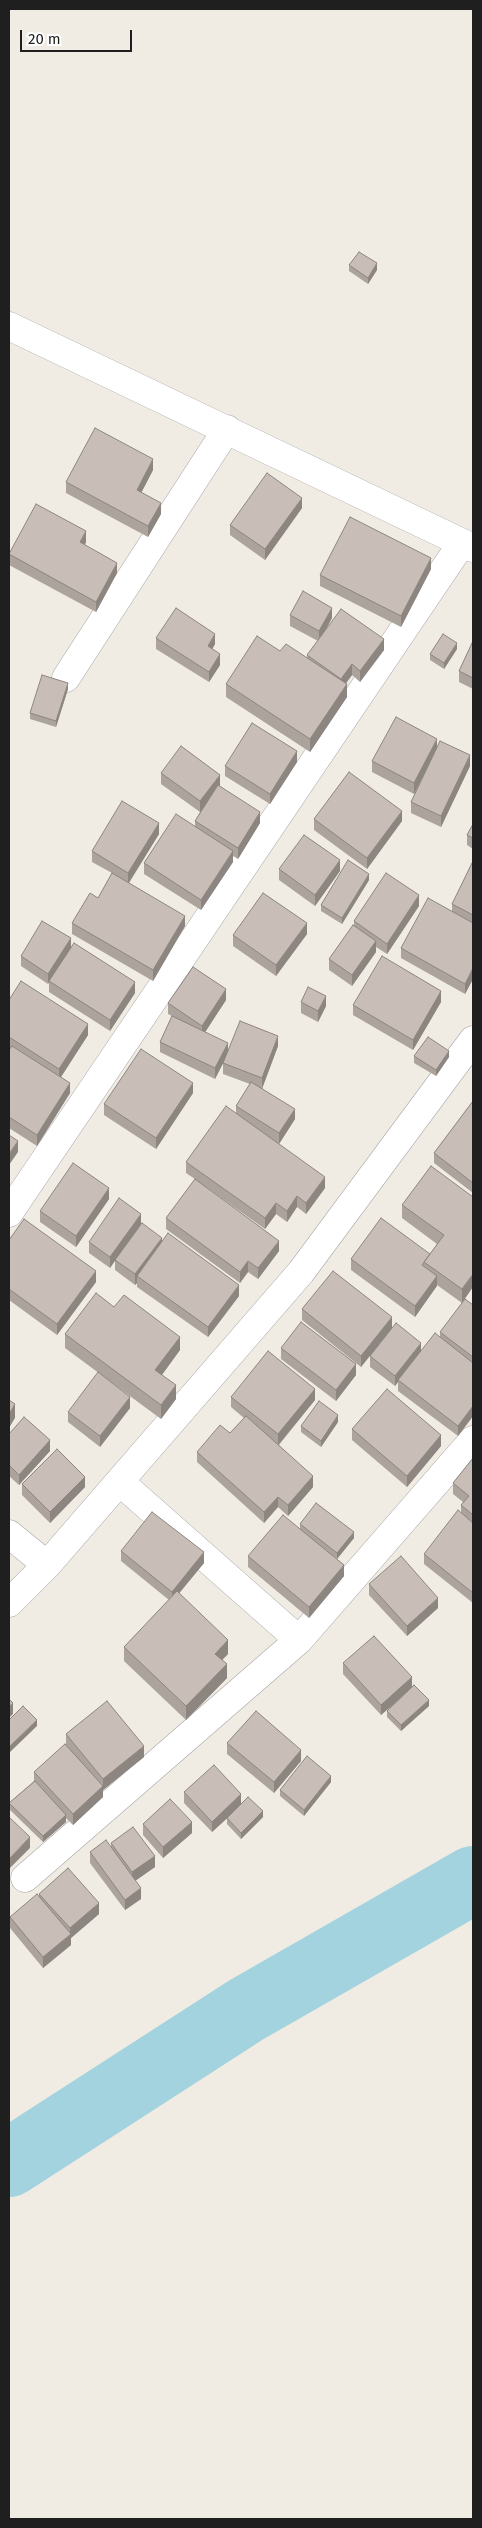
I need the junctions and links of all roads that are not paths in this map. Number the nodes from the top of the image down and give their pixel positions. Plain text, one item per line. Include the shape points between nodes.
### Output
1 (9, 326) edge
2 (227, 429) junction
3 (468, 545) edge
4 (66, 678) dead end
5 (473, 1040) edge
6 (9, 1213) edge
7 (473, 1440) edge
8 (120, 1482) junction
9 (9, 1534) edge
10 (47, 1565) junction
11 (9, 1603) edge
12 (299, 1640) junction
13 (25, 1878) dead end

1 - 2 street
2 - 3 street
2 - 4 street
3 - 6 street
5 - 8 street via 301,1272
7 - 12 street
8 - 10 street
8 - 12 street
9 - 10 street
10 - 11 street
12 - 13 street

